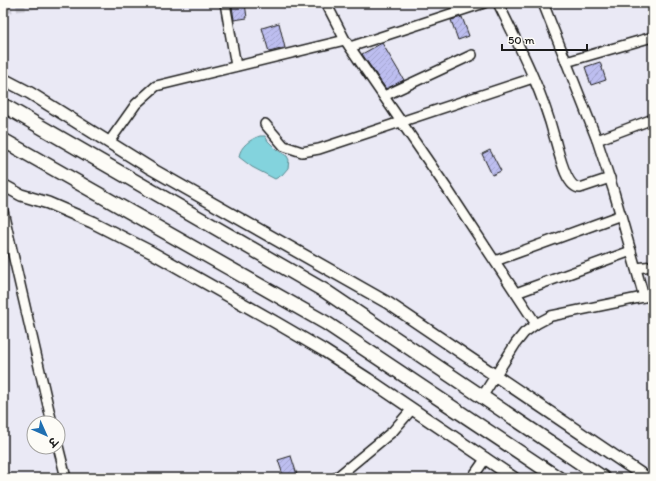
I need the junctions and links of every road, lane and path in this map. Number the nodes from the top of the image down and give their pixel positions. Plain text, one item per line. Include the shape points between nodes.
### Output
1 (225, 3) edge
2 (326, 3) edge
3 (484, 3) edge
4 (498, 3) edge
5 (543, 3) edge
6 (649, 38) dead end
7 (348, 43) junction
8 (472, 55) dead end
9 (566, 62) junction
10 (236, 66) junction
11 (533, 78) junction
12 (3, 79) edge
13 (384, 96) junction
14 (3, 105) edge
15 (653, 119) edge
16 (402, 123) junction
17 (265, 124) dead end
18 (3, 140) edge
19 (597, 140) junction
20 (109, 142) junction
21 (610, 178) junction
22 (3, 185) edge
23 (3, 211) edge
24 (621, 215) junction
25 (631, 251) junction
26 (495, 261) junction
27 (653, 266) edge
28 (636, 268) junction
29 (516, 293) junction
30 (648, 296) edge
31 (536, 324) junction
32 (496, 377) junction
33 (482, 397) junction
34 (412, 409) junction
35 (50, 415) edge
36 (60, 455) edge
37 (486, 458) junction
38 (66, 478) edge
39 (336, 478) edge
40 (472, 478) edge
41 (514, 478) edge
42 (558, 478) edge
43 (603, 478) edge
44 (647, 478) edge

1 - 10 street
2 - 7 street
3 - 7 street
4 - 11 street
5 - 9 street
6 - 9 street
7 - 10 street
7 - 13 street
8 - 13 street
9 - 19 street
10 - 20 street via 156,86 136,104
11 - 16 street
11 - 21 street via 550,119 570,184 580,188
12 - 20 street
13 - 16 street
14 - 33 main road via 325,291
15 - 19 street
16 - 17 street via 319,150 302,152 284,146
16 - 26 street
18 - 42 main road via 326,323
19 - 21 street
20 - 32 street via 150,168 388,303
21 - 24 street
22 - 34 street via 22,195 76,214 151,252 324,350
23 - 35 street
24 - 25 street
24 - 26 street
25 - 28 street
25 - 29 street
26 - 29 street
27 - 28 street
28 - 30 street
29 - 31 street
30 - 31 street via 551,316
31 - 32 street via 516,343
32 - 33 street
32 - 44 street
33 - 43 main road
34 - 37 street
34 - 39 street via 393,431
36 - 38 street
37 - 40 street
37 - 41 street

